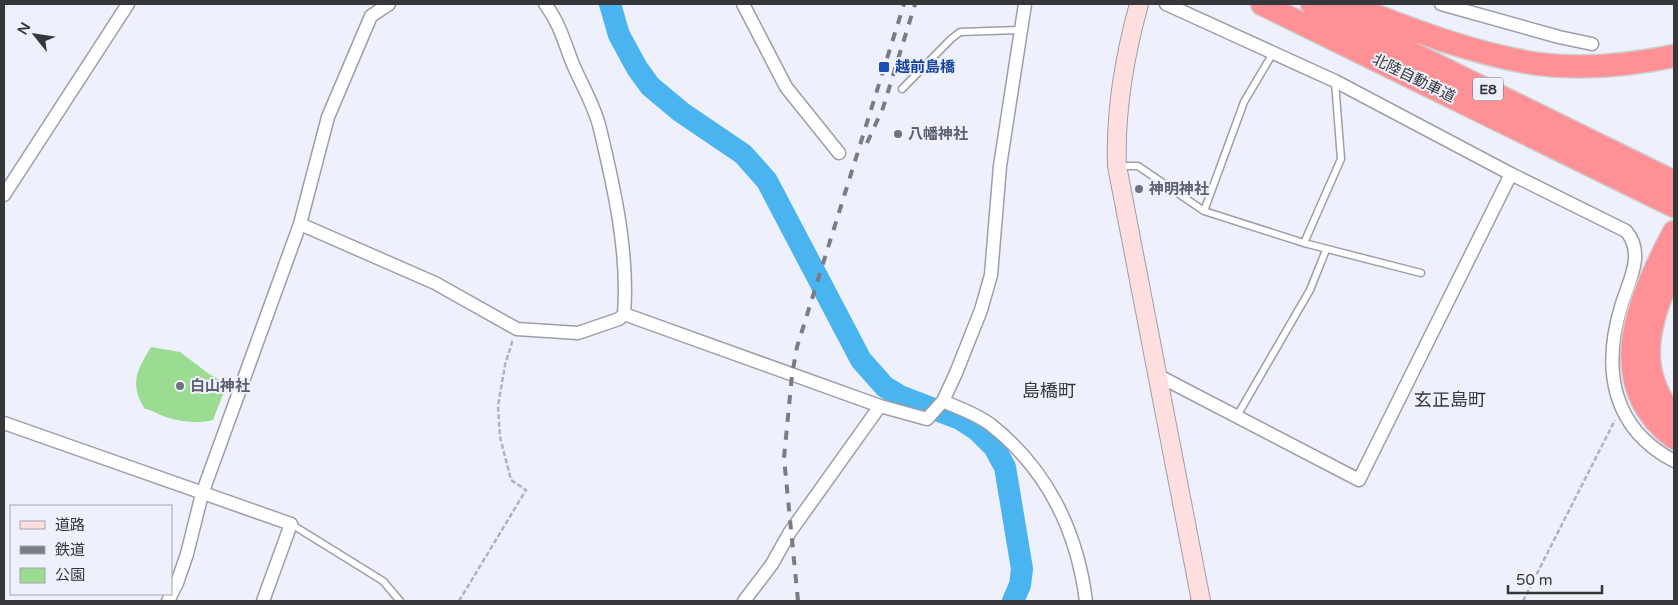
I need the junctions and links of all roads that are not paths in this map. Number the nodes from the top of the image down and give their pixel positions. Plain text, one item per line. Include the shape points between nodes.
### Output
1 (128, 4) edge
2 (389, 4) edge
3 (545, 4) edge
4 (743, 4) edge
5 (1025, 4) edge
6 (1139, 4) edge
7 (1166, 4) edge
8 (1262, 4) edge
9 (1312, 4) edge
10 (1346, 4) edge
11 (1441, 4) edge
12 (1021, 30) junction
13 (1592, 44) dead end
14 (1274, 53) junction
15 (1674, 56) edge
16 (1335, 81) junction
17 (902, 89) dead end
18 (839, 153) dead end
19 (1117, 166) junction
20 (1511, 174) junction
21 (1659, 190) edge
22 (4, 195) edge
23 (1674, 206) edge
24 (1204, 210) junction
25 (1674, 221) edge
26 (300, 224) junction
27 (1674, 232) edge
28 (1304, 243) junction
29 (1326, 250) junction
30 (1674, 265) edge
31 (1421, 273) dead end
32 (624, 314) junction
33 (1157, 375) junction
34 (880, 406) junction
35 (938, 407) junction
36 (1237, 416) junction
37 (1674, 417) edge
38 (4, 423) edge
39 (1674, 438) edge
40 (1674, 461) edge
41 (202, 494) junction
42 (291, 524) junction
43 (172, 593) edge
44 (263, 601) edge
45 (400, 601) edge
46 (744, 601) edge
47 (1086, 601) edge
48 (1201, 601) edge

1 - 22 street
2 - 26 street via 371,16 328,117
3 - 32 street via 562,31 601,130 621,234
4 - 18 street via 786,86
5 - 12 street
6 - 19 street via 1128,44 1118,107
7 - 14 street
8 - 21 highway, 北陸自動車道 / E8
9 - 21 highway, 北陸自動車道 / E8
10 - 15 highway via 1452,43 1538,64 1610,66
11 - 13 street
12 - 17 lane via 960,32
12 - 35 street via 999,174 991,275 981,310
14 - 16 street
14 - 24 lane via 1244,102
16 - 20 street
16 - 28 lane via 1341,159
19 - 24 lane via 1138,166
19 - 33 street
20 - 36 street via 1359,480
20 - 40 street via 1616,225 1632,239 1636,250 1635,263 1614,334 1615,385 1621,410 1634,428
21 - 23 highway, 北陸自動車道 / E8
21 - 25 highway
24 - 28 lane
26 - 32 street via 435,283 517,329 578,333 619,319
26 - 41 street
27 - 39 highway via 1642,302 1632,350 1633,374 1639,394 1653,417
28 - 29 lane
29 - 31 lane
29 - 36 lane via 1310,290
30 - 37 highway via 1658,306 1649,348 1654,387
32 - 34 street
33 - 36 street
33 - 48 street
34 - 35 street via 928,420
34 - 46 street
35 - 47 street via 990,424 1033,465 1068,526 1079,559
38 - 41 street
41 - 42 street
41 - 43 street via 188,554
42 - 44 street
42 - 45 lane via 383,581

